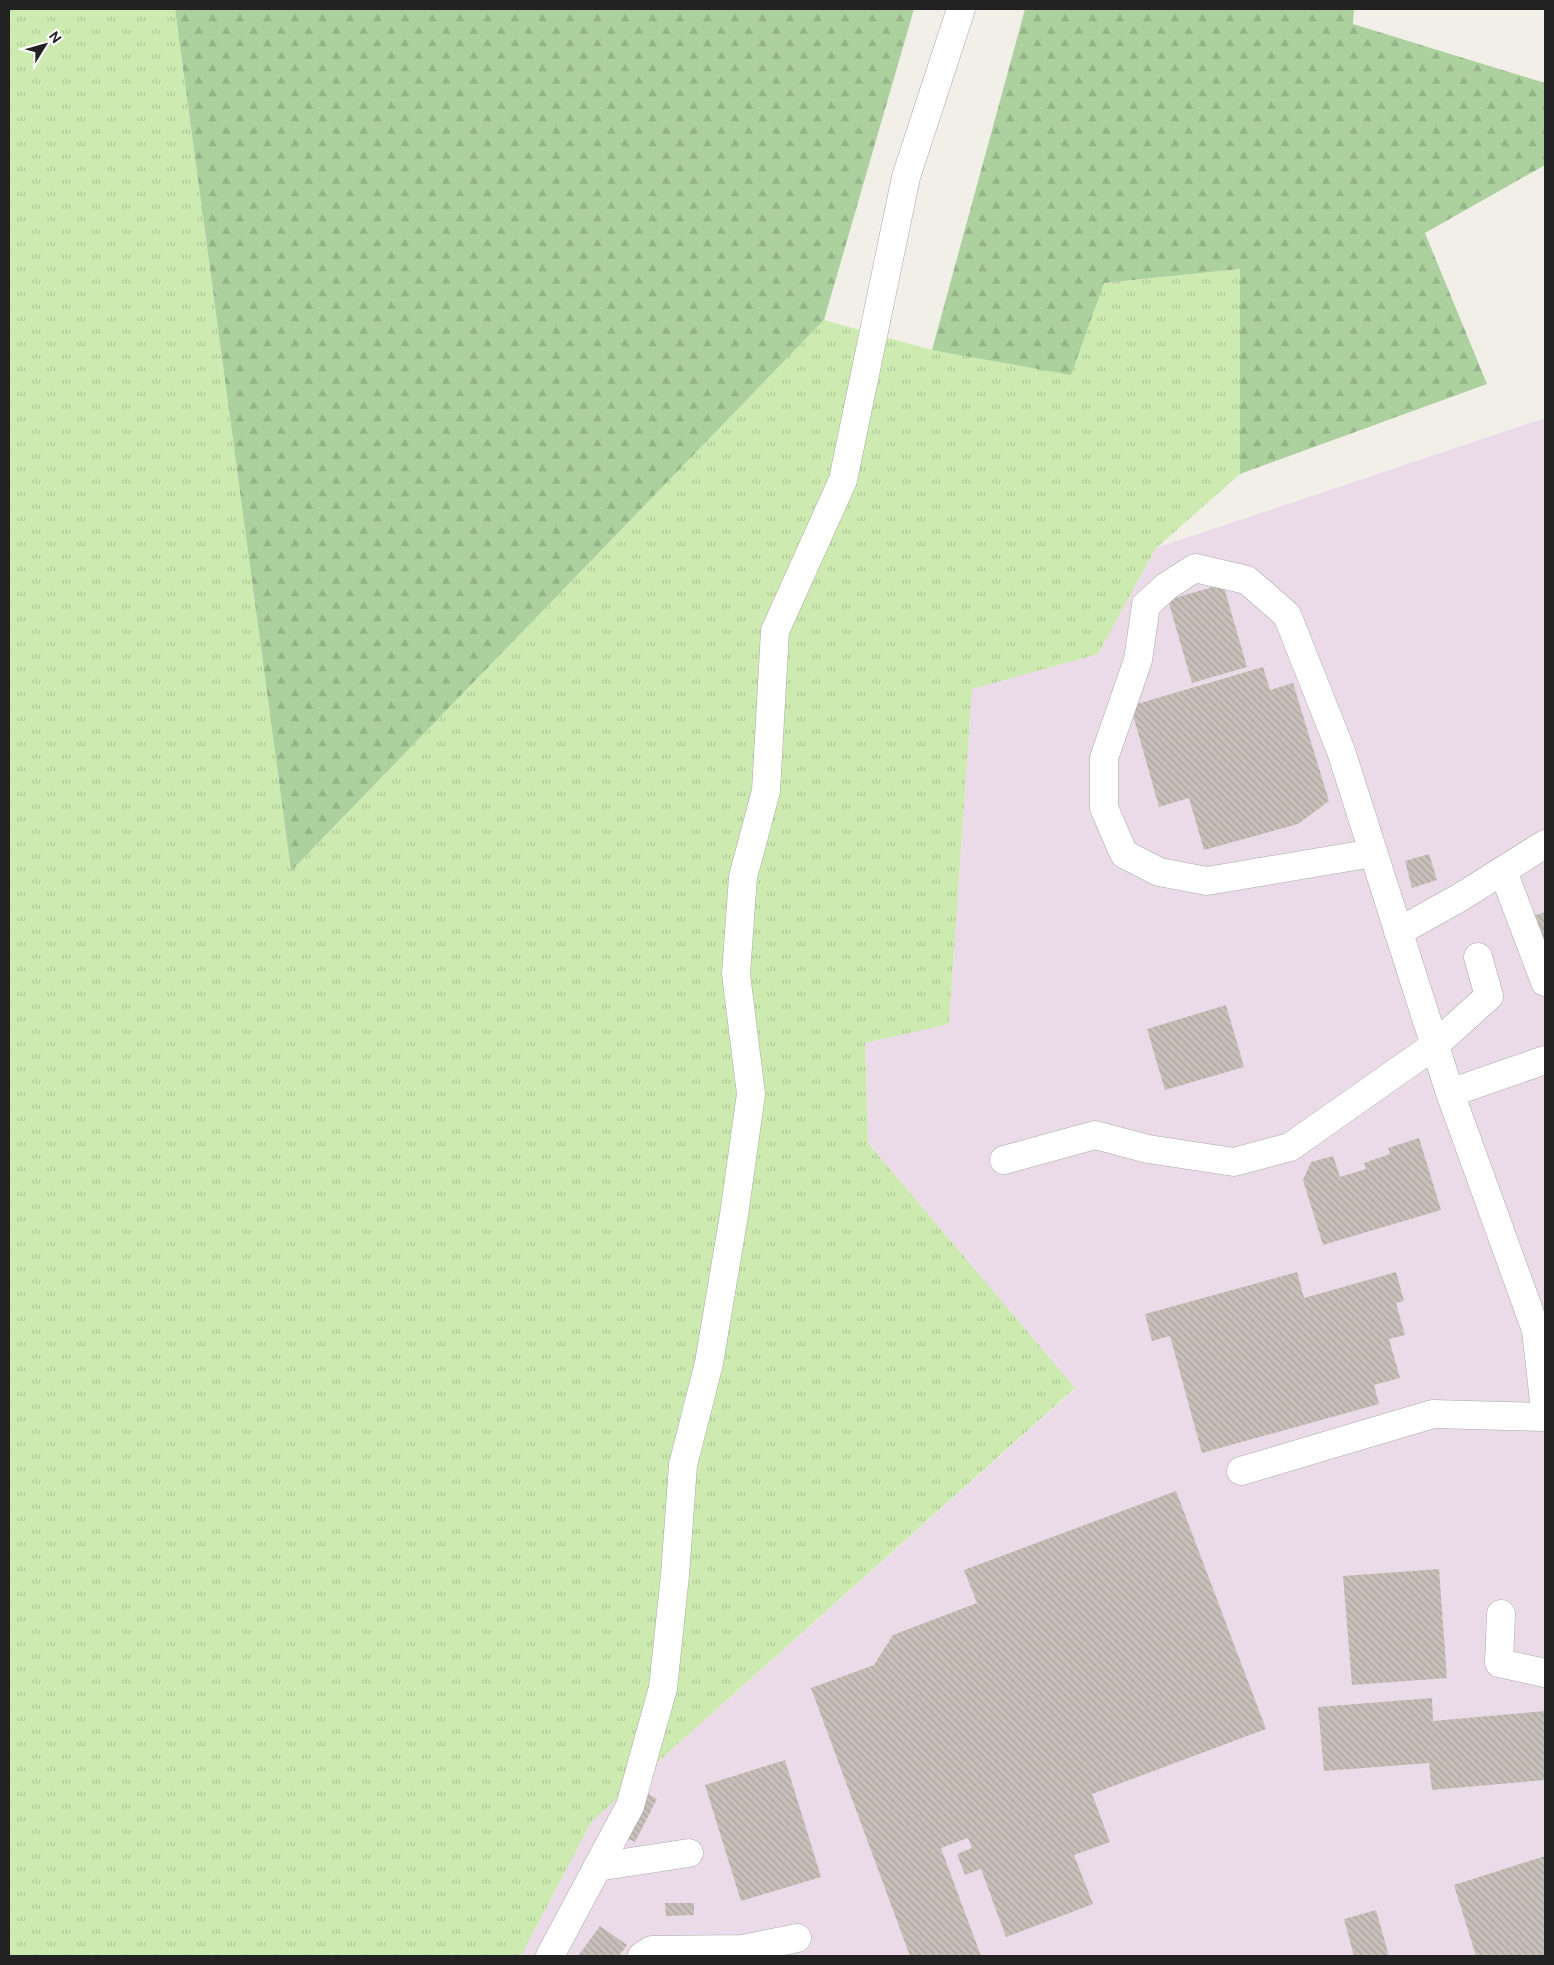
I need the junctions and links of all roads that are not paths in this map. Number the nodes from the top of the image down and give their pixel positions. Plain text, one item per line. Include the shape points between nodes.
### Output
1 (961, 9) edge
2 (1545, 844) edge
3 (1373, 853) junction
4 (1503, 871) junction
5 (1398, 932) junction
6 (1478, 957) dead end
7 (1545, 982) edge
8 (1435, 1045) junction
9 (1545, 1060) edge
10 (1450, 1093) junction
11 (1004, 1160) dead end
12 (1545, 1410) edge
13 (1545, 1417) edge
14 (1241, 1471) dead end
15 (1501, 1614) dead end
16 (1545, 1673) edge
17 (689, 1853) dead end
18 (597, 1867) junction
19 (797, 1938) dead end
20 (550, 1956) edge
21 (642, 1956) edge

1 - 18 street via 906,177 843,480 775,631 766,791 744,877 736,974 751,1094 735,1206 709,1362 683,1465 663,1688 630,1806
2 - 4 street
3 - 3 street via 1340,751 1287,615 1248,580 1195,568 1167,586 1146,605 1138,660 1104,758 1104,808 1124,854 1159,872 1207,881
3 - 5 street
4 - 5 street
4 - 7 street
5 - 8 street
6 - 8 street via 1489,996
8 - 10 street
8 - 11 street via 1290,1147 1234,1162 1148,1149 1095,1135
9 - 10 street
10 - 12 street via 1536,1330
13 - 14 street via 1433,1414
15 - 16 street via 1498,1663
17 - 18 street
18 - 20 street
19 - 21 street via 744,1949 652,1950

